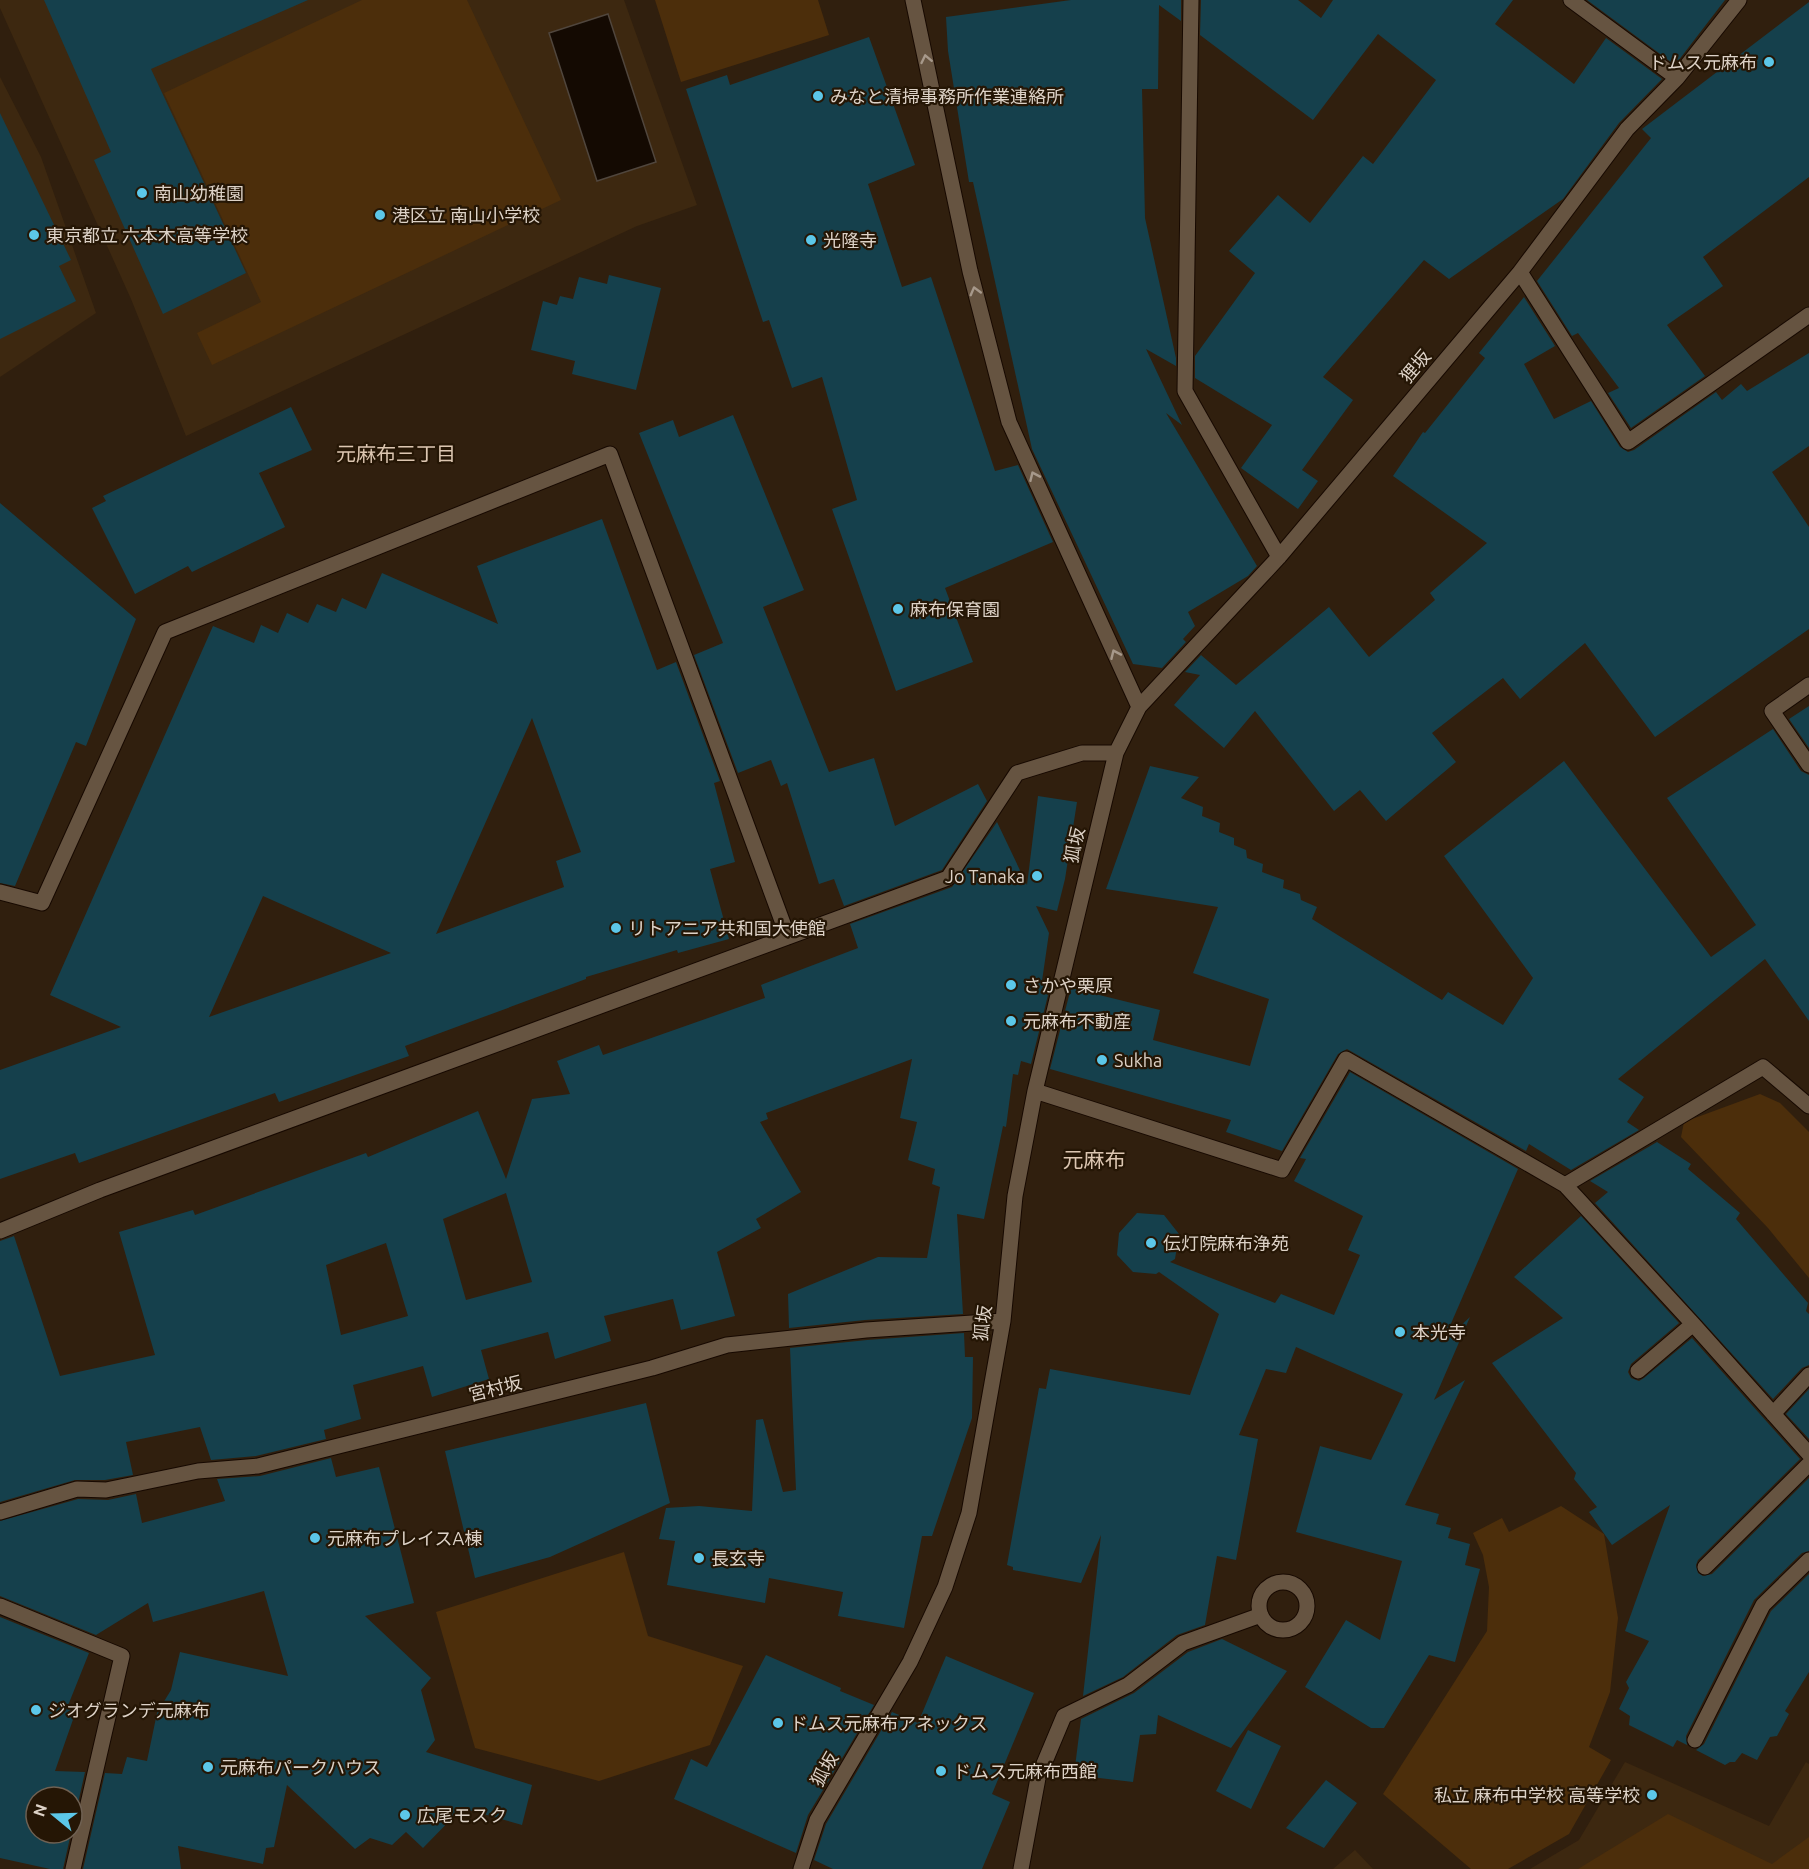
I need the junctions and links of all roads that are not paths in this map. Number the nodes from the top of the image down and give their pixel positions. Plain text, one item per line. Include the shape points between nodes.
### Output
1 (913, 0) edge
2 (1191, 0) edge
3 (1571, 0) edge
4 (1739, 0) edge
5 (1677, 78) junction
6 (1520, 272) junction
7 (1809, 315) edge
8 (1279, 557) junction
9 (1809, 685) edge
10 (1139, 707) junction
11 (1116, 753) junction
12 (1809, 765) edge
13 (0, 892) edge
14 (788, 937) junction
15 (1035, 1091) junction
16 (1809, 1106) edge
17 (1564, 1185) junction
18 (0, 1231) edge
19 (1003, 1322) junction
20 (1693, 1324) junction
21 (1638, 1371) dead end
22 (1809, 1375) edge
23 (1773, 1414) junction
24 (1809, 1454) edge
25 (1809, 1464) edge
26 (0, 1512) edge
27 (1809, 1560) edge
28 (1705, 1566) dead end
29 (0, 1606) edge
30 (1261, 1615) dead end
31 (1695, 1740) dead end
32 (73, 1869) edge
33 (801, 1869) edge
34 (1021, 1869) edge

10 -> 1 street via 1009,422 970,271
2 - 8 street via 1185,391
3 - 5 street
4 - 5 street, 狸坂
5 - 6 street, 狸坂 via 1627,129
6 - 7 street via 1628,442
6 - 8 street, 狸坂
8 - 10 street, 狸坂
9 - 12 street via 1772,711
10 - 11 street, 狸坂
11 - 14 street via 1082,753 1017,773 948,878
11 - 15 street, 狐坂
13 - 14 street via 42,903 165,632 610,454
14 - 18 street via 111,1186
15 - 17 street via 1282,1170 1346,1059
15 - 19 street, 狐坂 via 1015,1196
16 - 17 street via 1763,1067
17 - 20 street
19 - 26 street, 宮村坂 via 866,1330 727,1345 640,1371 258,1466 198,1471 106,1490 77,1489
19 - 33 street, 狐坂 via 969,1513 945,1587 910,1662 817,1820
20 - 21 street
20 - 23 street
22 - 23 street
23 - 24 street
25 - 28 street
27 - 31 street via 1764,1605
29 - 32 street via 123,1656
30 - 34 street via 1183,1643 1128,1685 1064,1716 1038,1779

